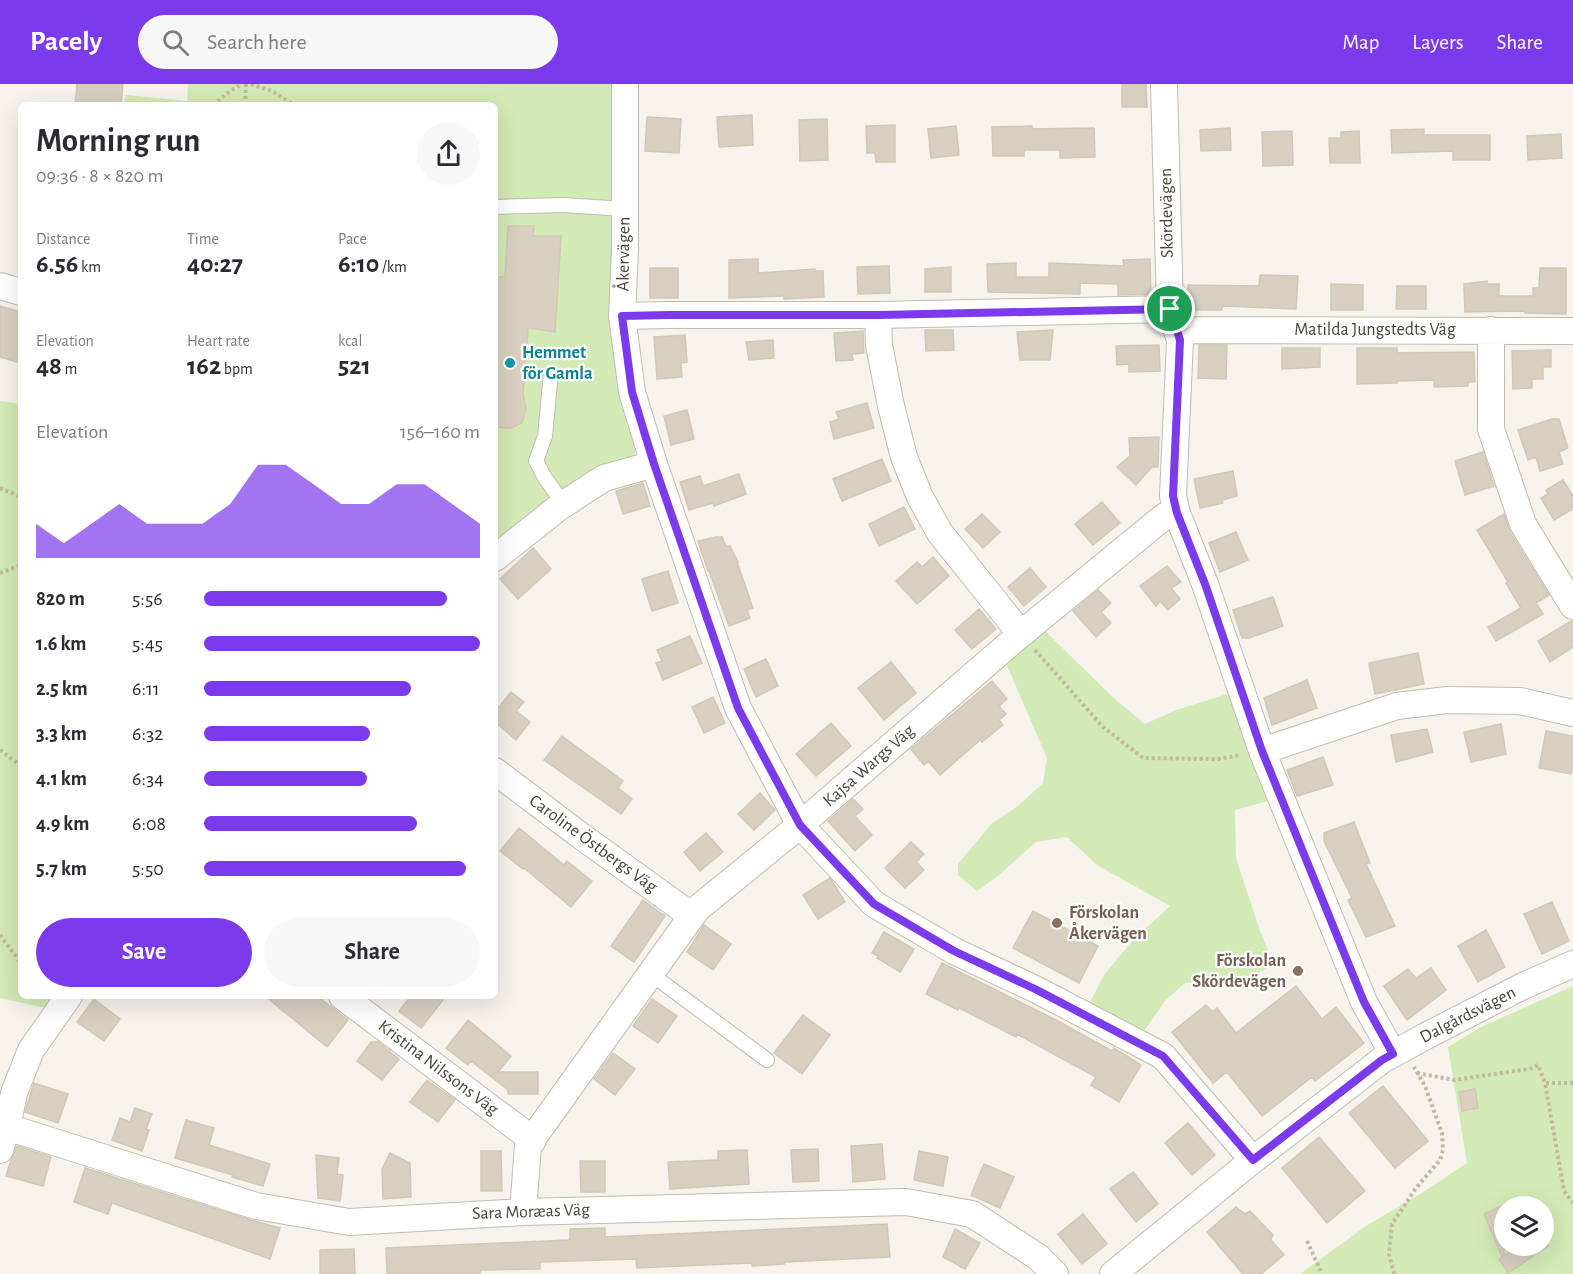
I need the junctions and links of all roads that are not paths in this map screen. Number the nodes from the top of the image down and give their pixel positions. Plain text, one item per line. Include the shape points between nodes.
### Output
1 (625, 84) edge
2 (1164, 84) edge
3 (498, 207) edge
4 (625, 209) junction
5 (0, 286) edge
6 (18, 291) edge
7 (878, 315) junction
8 (622, 316) junction
9 (1173, 320) junction
10 (1491, 330) junction
11 (1573, 331) edge
12 (551, 373) dead end
13 (654, 464) junction
14 (564, 504) junction
15 (1176, 509) junction
16 (498, 556) edge
17 (1573, 606) edge
18 (1021, 634) junction
19 (1573, 713) edge
20 (1262, 751) junction
21 (498, 773) edge
22 (800, 825) junction
23 (692, 916) junction
24 (1573, 964) edge
25 (651, 974) junction
26 (67, 999) edge
27 (346, 999) edge
28 (1398, 1051) junction
29 (767, 1060) dead end
30 (2, 1134) edge
31 (532, 1140) junction
32 (1253, 1160) junction
33 (523, 1212) junction
34 (1055, 1274) edge
35 (1113, 1274) edge

1 - 4 street, Åkervägen
2 - 9 street, Skördevägen
3 - 4 lane
4 - 8 street, Åkervägen
5 - 6 street
7 - 8 street, Matilda Jungstedts Väg
7 - 9 street, Matilda Jungstedts Väg
7 - 18 street via 879,345 891,406 904,457 920,497 940,533
8 - 13 street, Åkervägen via 632,392
9 - 10 street, Matilda Jungstedts Väg
9 - 15 street, Skördevägen via 1180,340 1173,496
10 - 11 street, Matilda Jungstedts Väg
10 - 17 street via 1491,429 1523,524
12 - 14 lane via 545,436 536,461
13 - 14 street via 604,478
13 - 22 street, Åkervägen via 738,708
14 - 16 street
15 - 18 street, Kajsa Wargs Väg
15 - 20 street, Skördevägen
18 - 22 street, Kajsa Wargs Väg
19 - 20 street via 1520,701 1447,700 1397,706
20 - 28 street, Skördevägen via 1364,1002
21 - 23 street, Caroline Östbergs Väg
22 - 23 street, Kajsa Wargs Väg
22 - 32 street, Åkervägen via 874,904 954,951 1163,1056
23 - 25 street, Kajsa Wargs Väg
24 - 28 street, Dalgårdsvägen
25 - 29 lane
25 - 31 street, Kajsa Wargs Väg
26 - 30 street via 31,1050
27 - 31 street, Kristina Nilssons Väg
28 - 32 street, Dalgårdsvägen
30 - 33 street, Sara Moræas Väg via 256,1206 349,1222
31 - 33 street, Kajsa Wargs Väg via 528,1146
32 - 35 street, Dalgårdsvägen
33 - 34 street, Sara Moræas Väg via 906,1202 972,1214 1038,1257

